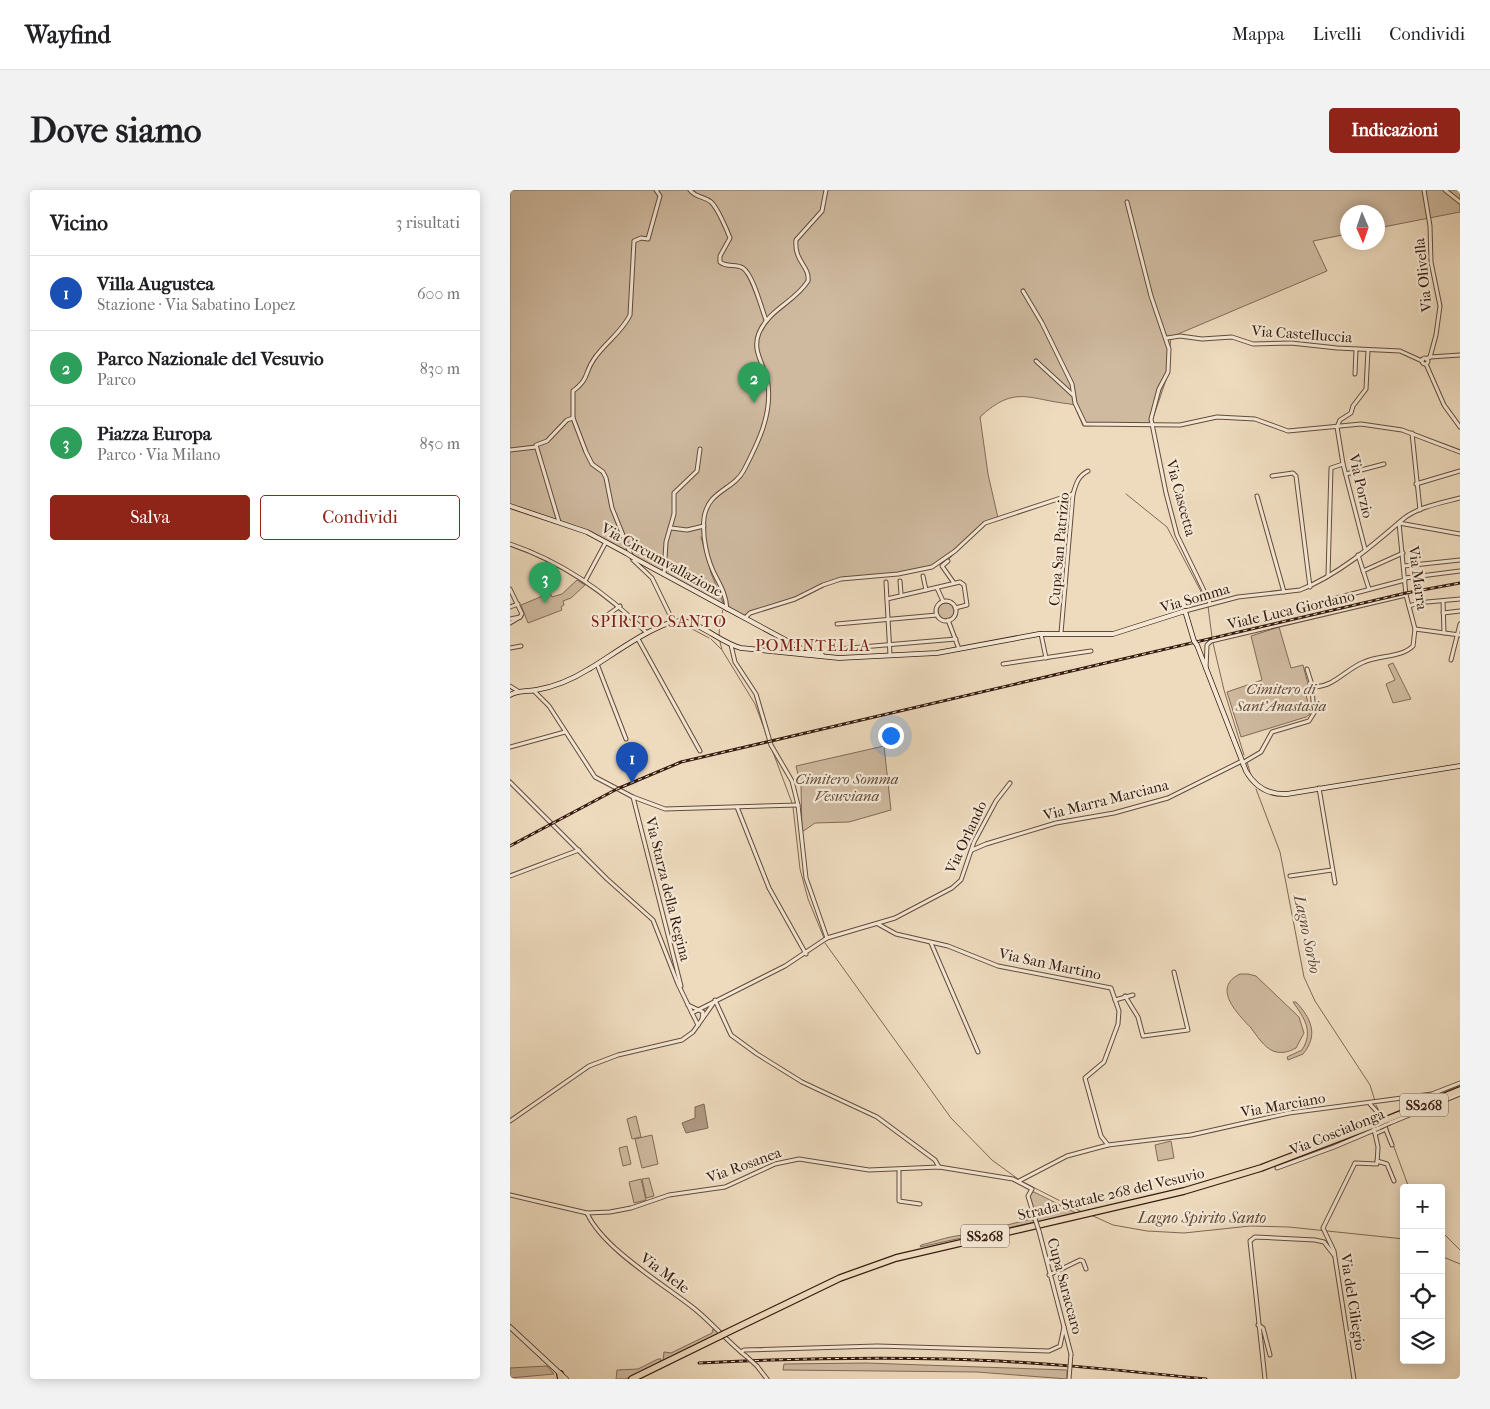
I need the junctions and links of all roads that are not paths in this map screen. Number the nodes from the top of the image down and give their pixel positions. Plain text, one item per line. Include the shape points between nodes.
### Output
1 (656, 190) edge
2 (690, 190) edge
3 (826, 190) edge
4 (1424, 190) edge
5 (1445, 190) edge
6 (1127, 202) dead end
7 (1460, 202) edge
8 (1023, 291) dead end
9 (766, 320) junction
10 (1167, 338) junction
11 (1356, 350) junction
12 (1368, 350) junction
13 (1460, 355) edge
14 (1427, 360) junction
15 (1036, 361) dead end
16 (1355, 374) dead end
17 (1074, 396) junction
18 (1458, 416) dead end
19 (573, 418) junction
20 (1454, 419) junction
21 (1152, 423) junction
22 (1337, 426) junction
23 (1460, 426) edge
24 (1412, 433) junction
25 (536, 447) junction
26 (700, 449) dead end
27 (510, 450) edge
28 (1460, 452) edge
29 (1343, 464) junction
30 (1384, 464) dead end
31 (1088, 471) dead end
32 (1460, 471) edge
33 (1346, 474) junction
34 (1272, 476) dead end
35 (1416, 484) junction
36 (1073, 494) junction
37 (1257, 496) dead end
38 (1460, 498) edge
39 (510, 506) edge
40 (1420, 510) junction
41 (558, 522) junction
42 (1399, 523) junction
43 (704, 526) junction
44 (671, 528) junction
45 (1460, 534) edge
46 (606, 542) junction
47 (510, 544) edge
48 (1365, 549) junction
49 (1403, 552) junction
50 (1358, 555) junction
51 (1460, 560) edge
52 (948, 561) dead end
53 (1404, 566) junction
54 (1363, 571) junction
55 (1460, 571) edge
56 (664, 574) junction
57 (923, 576) dead end
58 (1328, 576) junction
59 (1405, 579) junction
60 (585, 581) junction
61 (900, 581) dead end
62 (886, 582) dead end
63 (954, 583) junction
64 (1310, 587) junction
65 (937, 588) junction
66 (510, 589) edge
67 (1369, 589) junction
68 (926, 590) junction
69 (1284, 592) junction
70 (901, 594) junction
71 (1406, 595) junction
72 (887, 599) junction
73 (1460, 599) edge
74 (1329, 600) dead end
75 (1443, 601) junction
76 (943, 602) junction
77 (1421, 602) dead end
78 (1427, 602) dead end
79 (1210, 603) junction
80 (518, 604) junction
81 (620, 606) junction
82 (1409, 606) junction
83 (510, 607) edge
84 (955, 608) junction
85 (727, 609) junction
86 (1185, 611) junction
87 (1460, 611) edge
88 (1444, 613) junction
89 (937, 614) junction
90 (520, 617) junction
91 (887, 618) junction
92 (510, 619) edge
93 (602, 619) dead end
94 (744, 619) junction
95 (948, 620) junction
96 (671, 622) junction
97 (510, 623) edge
98 (837, 624) dead end
99 (1460, 624) edge
100 (1415, 629) junction
101 (647, 633) junction
102 (1062, 633) junction
103 (1444, 633) junction
104 (1041, 634) junction
105 (1458, 634) edge
106 (638, 639) junction
107 (956, 639) junction
108 (889, 644) junction
109 (731, 645) junction
110 (521, 646) dead end
111 (510, 648) edge
112 (838, 649) dead end
113 (959, 649) junction
114 (1092, 651) dead end
115 (804, 652) junction
116 (890, 656) junction
117 (1046, 658) junction
118 (1451, 660) dead end
119 (597, 664) junction
120 (1003, 664) dead end
121 (1206, 669) junction
122 (1307, 669) dead end
123 (510, 686) edge
124 (1313, 687) junction
125 (518, 691) junction
126 (534, 691) junction
127 (510, 695) edge
128 (565, 732) junction
129 (626, 739) dead end
130 (510, 747) edge
131 (700, 751) dead end
132 (1242, 761) junction
133 (1460, 766) edge
134 (510, 782) edge
135 (1010, 783) dead end
136 (1319, 788) junction
137 (632, 797) junction
138 (798, 805) junction
139 (737, 807) junction
140 (579, 850) junction
141 (972, 850) junction
142 (1332, 870) junction
143 (510, 876) edge
144 (1290, 876) dead end
145 (1335, 883) dead end
146 (877, 924) junction
147 (827, 938) junction
148 (932, 943) junction
149 (806, 954) junction
150 (1174, 972) dead end
151 (681, 987) junction
152 (1133, 995) dead end
153 (1125, 996) junction
154 (715, 1000) junction
155 (1115, 1000) junction
156 (688, 1005) junction
157 (698, 1009) junction
158 (692, 1013) junction
159 (702, 1020) junction
160 (698, 1025) junction
161 (978, 1052) dead end
162 (1460, 1083) edge
163 (1460, 1090) edge
164 (1460, 1094) edge
165 (1370, 1104) junction
166 (510, 1121) edge
167 (1389, 1121) junction
168 (1379, 1125) junction
169 (1374, 1129) junction
170 (1386, 1129) junction
171 (1375, 1134) junction
172 (1108, 1145) junction
173 (1392, 1146) dead end
174 (1377, 1161) junction
175 (939, 1167) junction
176 (1277, 1168) dead end
177 (899, 1170) junction
178 (1018, 1181) junction
179 (1394, 1181) dead end
180 (510, 1195) edge
181 (920, 1204) dead end
182 (587, 1213) junction
183 (1334, 1256) junction
184 (1086, 1269) dead end
185 (1049, 1275) junction
186 (1258, 1325) junction
187 (510, 1327) edge
188 (1064, 1327) junction
189 (741, 1352) junction
190 (1270, 1356) dead end
191 (561, 1376) edge
192 (566, 1379) edge
193 (632, 1379) edge
194 (767, 1379) edge
195 (1069, 1379) edge
196 (1265, 1379) edge
197 (1354, 1379) edge

1 - 19 street via 660,196 648,239 634,241 630,315 626,324 593,360 583,384 573,391
2 - 9 street via 716,208 730,238 720,262 741,267 749,275
3 - 9 street via 822,211 796,240 796,256 808,274 808,281
4 - 14 street, Via Olivella via 1431,262 1440,306 1436,335
5 - 7 street
6 - 10 street via 1151,296
8 - 17 street via 1072,384
9 - 43 street via 757,344 768,385 765,425 742,475 714,497 709,505
10 - 11 street, Via Castelluccia via 1232,338 1253,344 1291,343
10 - 21 street via 1168,372 1152,409
11 - 12 street, Via Castelluccia
11 - 16 street
12 - 14 street, Via Castelluccia via 1400,351 1422,361
12 - 22 street via 1366,389 1351,413
13 - 14 street
14 - 20 street via 1444,405
15 - 17 street
17 - 21 street via 1085,424
18 - 20 street
19 - 25 street
19 - 96 street via 592,464 606,478 612,508 633,560 652,578
20 - 23 street
21 - 22 street via 1180,425 1217,417 1254,419 1285,431
21 - 79 street, Via Cascetta via 1177,535
22 - 24 street via 1373,425
22 - 29 street, Via Porzio
24 - 28 street
24 - 35 street
25 - 27 street
25 - 41 street
26 - 44 street via 697,472 674,493
29 - 33 street, Via Porzio
29 - 58 street via 1331,468
30 - 33 street
31 - 36 street, Cupa San Patrizio via 1076,482
32 - 35 street
33 - 48 street, Via Porzio
34 - 64 street via 1293,473 1296,476
35 - 40 street
36 - 94 street via 989,521 932,568 841,579 795,599 750,612
36 - 102 street, Cupa San Patrizio
37 - 69 street
38 - 40 street, Via Somma
39 - 41 main road, Via Circumvallazione
40 - 42 street, Via Somma
41 - 46 main road, Via Circumvallazione
42 - 45 street
42 - 48 street, Via Somma
42 - 49 street, Via Marra
43 - 44 street via 687,530
43 - 85 street via 709,558 725,595
44 - 56 street via 666,542
46 - 56 main road, Via Circumvallazione, bridge
46 - 60 street
47 - 60 street via 544,556
48 - 50 street, Via Somma
49 - 53 street, Via Marra
49 - 54 street
50 - 54 street
50 - 58 street, Via Somma
51 - 53 street
52 - 63 street via 942,566
53 - 59 street, Via Marra
54 - 67 street
55 - 59 street
56 - 85 main road, Via Circumvallazione
57 - 68 street
58 - 64 street, Via Somma
59 - 67 street
59 - 71 street, Via Marra
60 - 81 street
61 - 70 street
62 - 72 street
63 - 65 street
63 - 84 street via 964,585 967,605
64 - 69 street, Via Somma
65 - 68 street
65 - 76 street
66 - 80 street
67 - 74 street
68 - 70 street
69 - 79 street, Via Somma
70 - 72 street
71 - 82 street, Via Marra
71 - 121 street, Viale Luca Giordano via 1212,641 1207,645
72 - 91 street
73 - 75 street
75 - 78 street
75 - 88 street
76 - 84 street via 949,602
76 - 89 street via 938,605
77 - 82 street
79 - 86 street, Via Somma
80 - 83 street
80 - 90 street
81 - 93 street
81 - 101 street
82 - 100 street, Via Marra
84 - 95 street via 955,614
85 - 94 main road, Via Circumvallazione
86 - 102 main road, Via Somma via 1121,632 1092,635
86 - 121 main road, bridge
87 - 88 street
88 - 103 street
89 - 91 street
89 - 95 street via 940,619
90 - 92 street
90 - 97 street
91 - 98 street
91 - 108 street
94 - 115 main road, Via Circumvallazione
95 - 107 street
96 - 101 main road
96 - 109 main road via 689,623
99 - 105 street
100 - 103 street
100 - 124 street, Via Marra via 1414,644 1410,649 1363,662 1330,683
101 - 106 main road
102 - 104 main road, Via Somma
103 - 105 street
104 - 113 main road, Via Somma
104 - 117 street
105 - 118 street
106 - 119 main road
106 - 131 street
107 - 108 street
107 - 113 street
108 - 112 street
108 - 116 street
109 - 115 main road, Via Somma via 795,654
109 - 138 street via 735,662 756,694 771,745 792,781
110 - 111 street
113 - 116 main road, Via Somma
114 - 117 street
115 - 116 main road, Via Somma via 824,656
117 - 120 street
119 - 126 main road via 573,678
119 - 129 street
121 - 132 main road
122 - 124 street
123 - 125 street
124 - 132 street via 1314,713 1310,721 1272,732 1262,750
125 - 126 main road
125 - 127 main road
126 - 128 street via 549,706
128 - 130 street
128 - 137 street via 595,777
132 - 136 main road via 1256,784 1271,792 1287,794
132 - 141 street, Via Marra Marciana via 1168,798 1056,824
133 - 136 main road
134 - 140 street, Via Starza della Regina
135 - 141 street, Via Orlando via 996,801
136 - 142 street
137 - 139 street via 665,809
137 - 151 street, Via Starza della Regina
138 - 139 street
138 - 147 street via 806,878
139 - 149 street via 769,888
140 - 143 street
140 - 151 street, Via Starza della Regina via 653,920
141 - 146 street, Via Orlando via 963,876 956,884 910,912
142 - 144 street
142 - 145 street
146 - 147 street, Via Orlando
146 - 148 street, Via San Martino via 896,934
147 - 149 street
148 - 155 street, Via San Martino via 998,966 1110,988
148 - 161 street
149 - 154 street
150 - 153 street via 1188,1030 1143,1036
151 - 156 street, Via Starza della Regina
152 - 153 street
153 - 155 street
154 - 157 street
154 - 159 street
154 - 175 street via 732,1035 757,1054 802,1082 877,1117 935,1160
155 - 172 street via 1119,1017 1109,1052 1101,1067 1085,1078 1101,1136
156 - 157 street
156 - 158 street, Via Starza della Regina
157 - 158 street
157 - 159 street via 703,1012
158 - 160 street, Via Starza della Regina
159 - 160 street
160 - 166 street via 682,1040 589,1066
162 - 165 street, Via Marciano via 1432,1094
163 - 167 highway, Strada Statale 268 del Vesuvio / SS268
164 - 167 street, Via Coscialonga
165 - 170 street
165 - 172 street, Via Marciano via 1288,1113 1173,1138
167 - 168 highway, Strada Statale 268 del Vesuvio / SS268, bridge
168 - 169 street, Via Coscialonga
168 - 193 highway, Strada Statale 268 del Vesuvio / SS268 via 1199,1187 896,1258 840,1278
169 - 171 street
169 - 176 street, Via Coscialonga via 1334,1148
170 - 171 street
170 - 173 street
171 - 174 street
172 - 178 street, Via Marciano via 1067,1156
174 - 179 street via 1386,1164
174 - 183 street, Via del Ciliegio via 1376,1164 1355,1163 1323,1226
175 - 177 street, Via Rosanea
175 - 178 street, Via Rosanea
177 - 181 street via 899,1201
177 - 182 street, Via Rosanea via 859,1170 792,1159 725,1187 669,1195 632,1208
178 - 185 street, Cupa Saraccaro, bridge via 1032,1189 1028,1196
180 - 182 street, Via Rosanea
182 - 189 street, Via Mele via 598,1232 631,1262 696,1310
183 - 186 street via 1324,1242 1315,1240 1265,1236 1251,1239 1249,1246
183 - 197 street, Via del Ciliegio
184 - 185 street via 1080,1260
185 - 188 street, Cupa Saraccaro
186 - 190 street via 1263,1328
186 - 196 street
187 - 191 main road
188 - 189 street via 1060,1346 1049,1352 877,1346
188 - 195 street, Cupa Saraccaro, bridge via 1071,1354
189 - 194 street, Via Mele, bridge
191 - 192 main road

